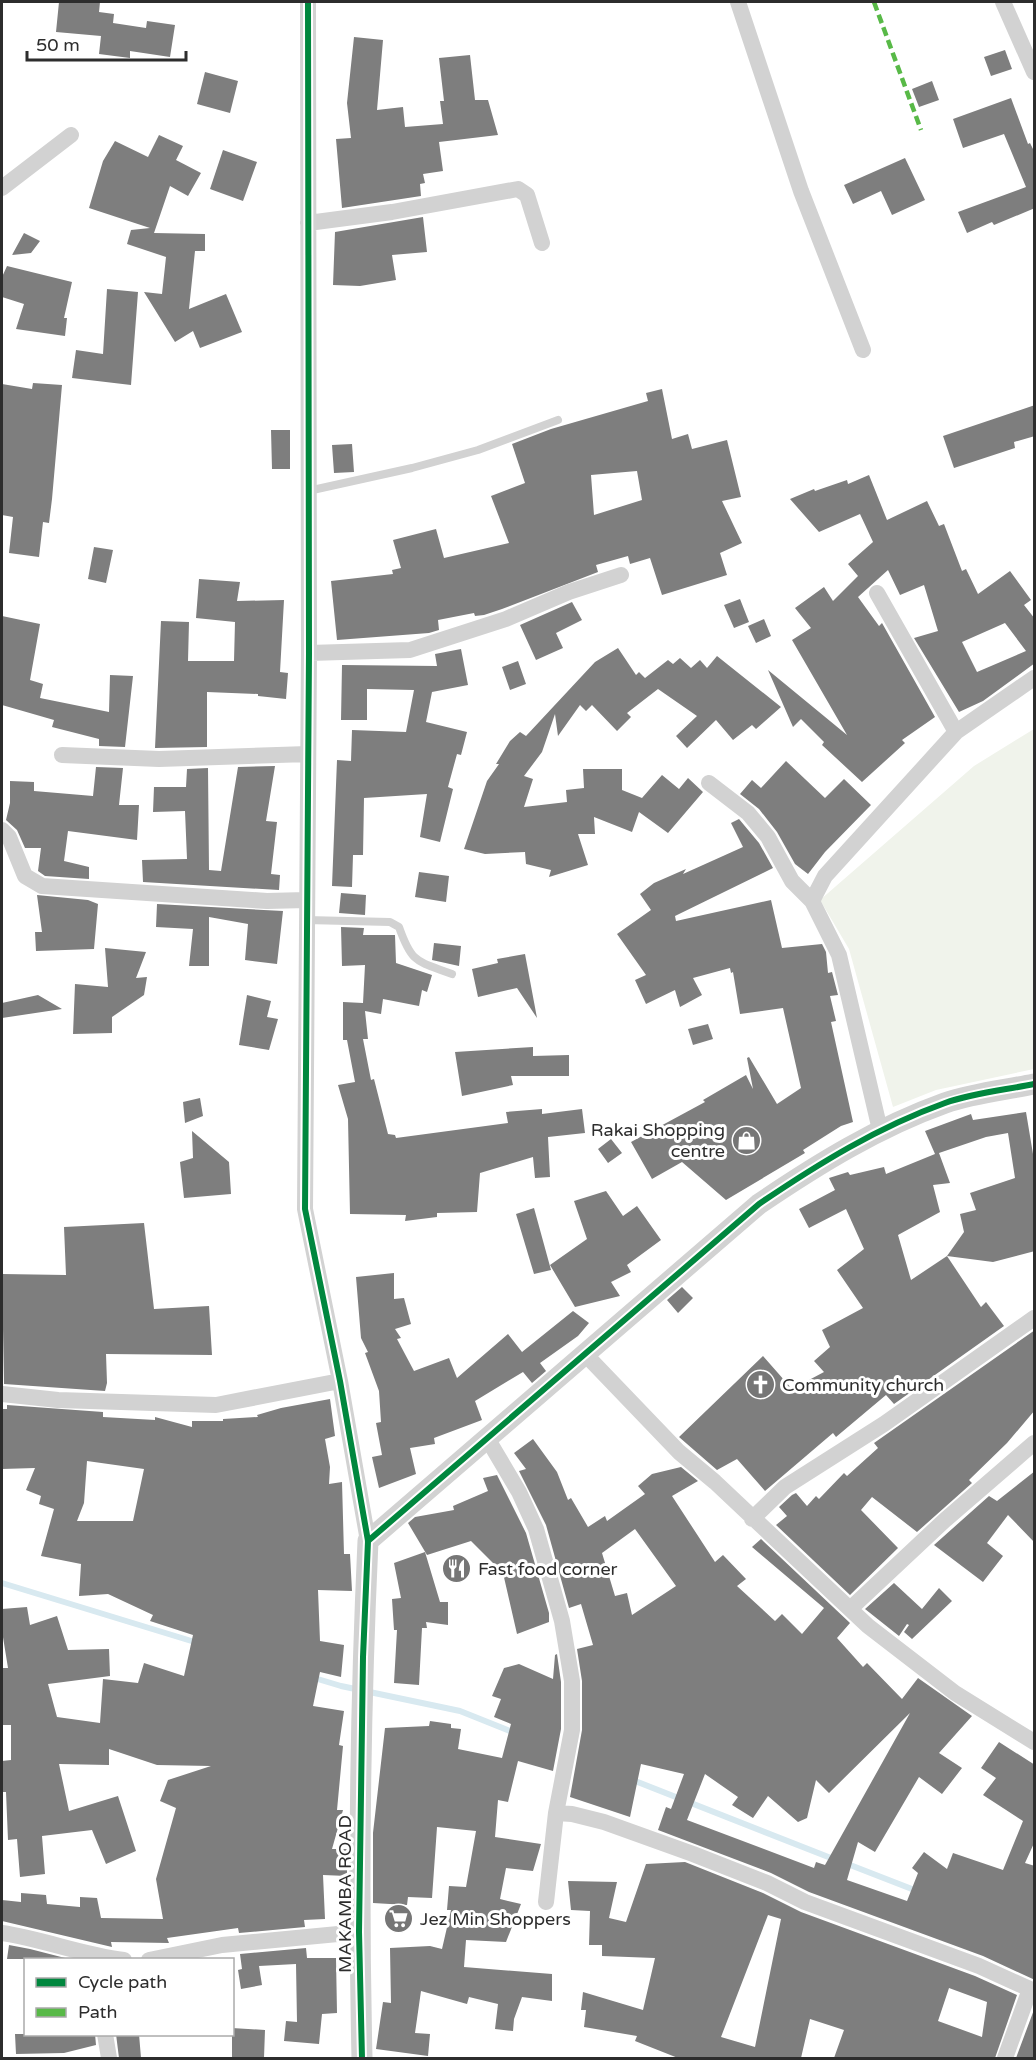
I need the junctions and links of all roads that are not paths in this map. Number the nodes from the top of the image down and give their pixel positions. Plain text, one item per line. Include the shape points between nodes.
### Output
1 (308, 2) edge
2 (738, 2) edge
3 (1003, 2) edge
4 (1035, 72) edge
5 (71, 135) dead end
6 (2, 188) edge
7 (308, 223) junction
8 (542, 243) dead end
9 (863, 350) dead end
10 (558, 420) dead end
11 (308, 491) junction
12 (621, 575) dead end
13 (877, 593) dead end
14 (309, 653) junction
15 (1035, 678) edge
16 (956, 732) junction
17 (308, 754) junction
18 (62, 755) dead end
19 (709, 783) dead end
20 (2, 830) edge
21 (306, 900) junction
22 (812, 901) junction
23 (306, 920) junction
24 (452, 974) dead end
25 (1034, 1087) edge
26 (880, 1130) junction
27 (1035, 1318) edge
28 (584, 1353) junction
29 (340, 1381) junction
30 (2, 1394) edge
31 (487, 1438) junction
32 (1035, 1443) edge
33 (752, 1519) junction
34 (368, 1541) junction
35 (850, 1609) junction
36 (1032, 1734) edge
37 (556, 1813) junction
38 (546, 1902) dead end
39 (359, 1932) junction
40 (2, 1933) edge
41 (97, 1958) edge
42 (162, 1958) edge
43 (1032, 1990) edge
44 (105, 2036) edge
45 (108, 2058) edge
46 (362, 2058) edge
47 (1005, 2058) edge

1 - 7 street
2 - 9 street via 801,191
3 - 4 street
5 - 6 street
7 - 8 street via 518,189 527,195
7 - 11 street
10 - 11 lane via 467,453
11 - 14 street
12 - 14 street via 410,650
13 - 16 street
14 - 17 street
15 - 16 street
16 - 22 street via 825,876
17 - 18 street via 159,759
17 - 21 street
19 - 22 street via 748,813 768,837 792,881
20 - 21 street via 9,837 25,876 42,886 267,901
21 - 23 street
22 - 26 street via 839,955
23 - 24 lane via 390,922 399,927 408,952 417,961
23 - 29 street via 305,1209
25 - 26 street via 947,1102
26 - 28 street via 759,1204
27 - 33 street via 884,1424 785,1487
28 - 31 street
28 - 33 street via 652,1426
29 - 30 street via 216,1405
29 - 34 street
31 - 34 street
31 - 37 street via 536,1529 561,1621 572,1681 572,1730
32 - 35 street
33 - 35 street
34 - 39 street, MAKAMBA ROAD
35 - 36 street via 956,1693
37 - 38 street
37 - 43 street via 604,1822 693,1854
39 - 42 street via 222,1946
39 - 46 street, MAKAMBA ROAD
40 - 41 street via 31,1937
43 - 47 street
44 - 45 street

